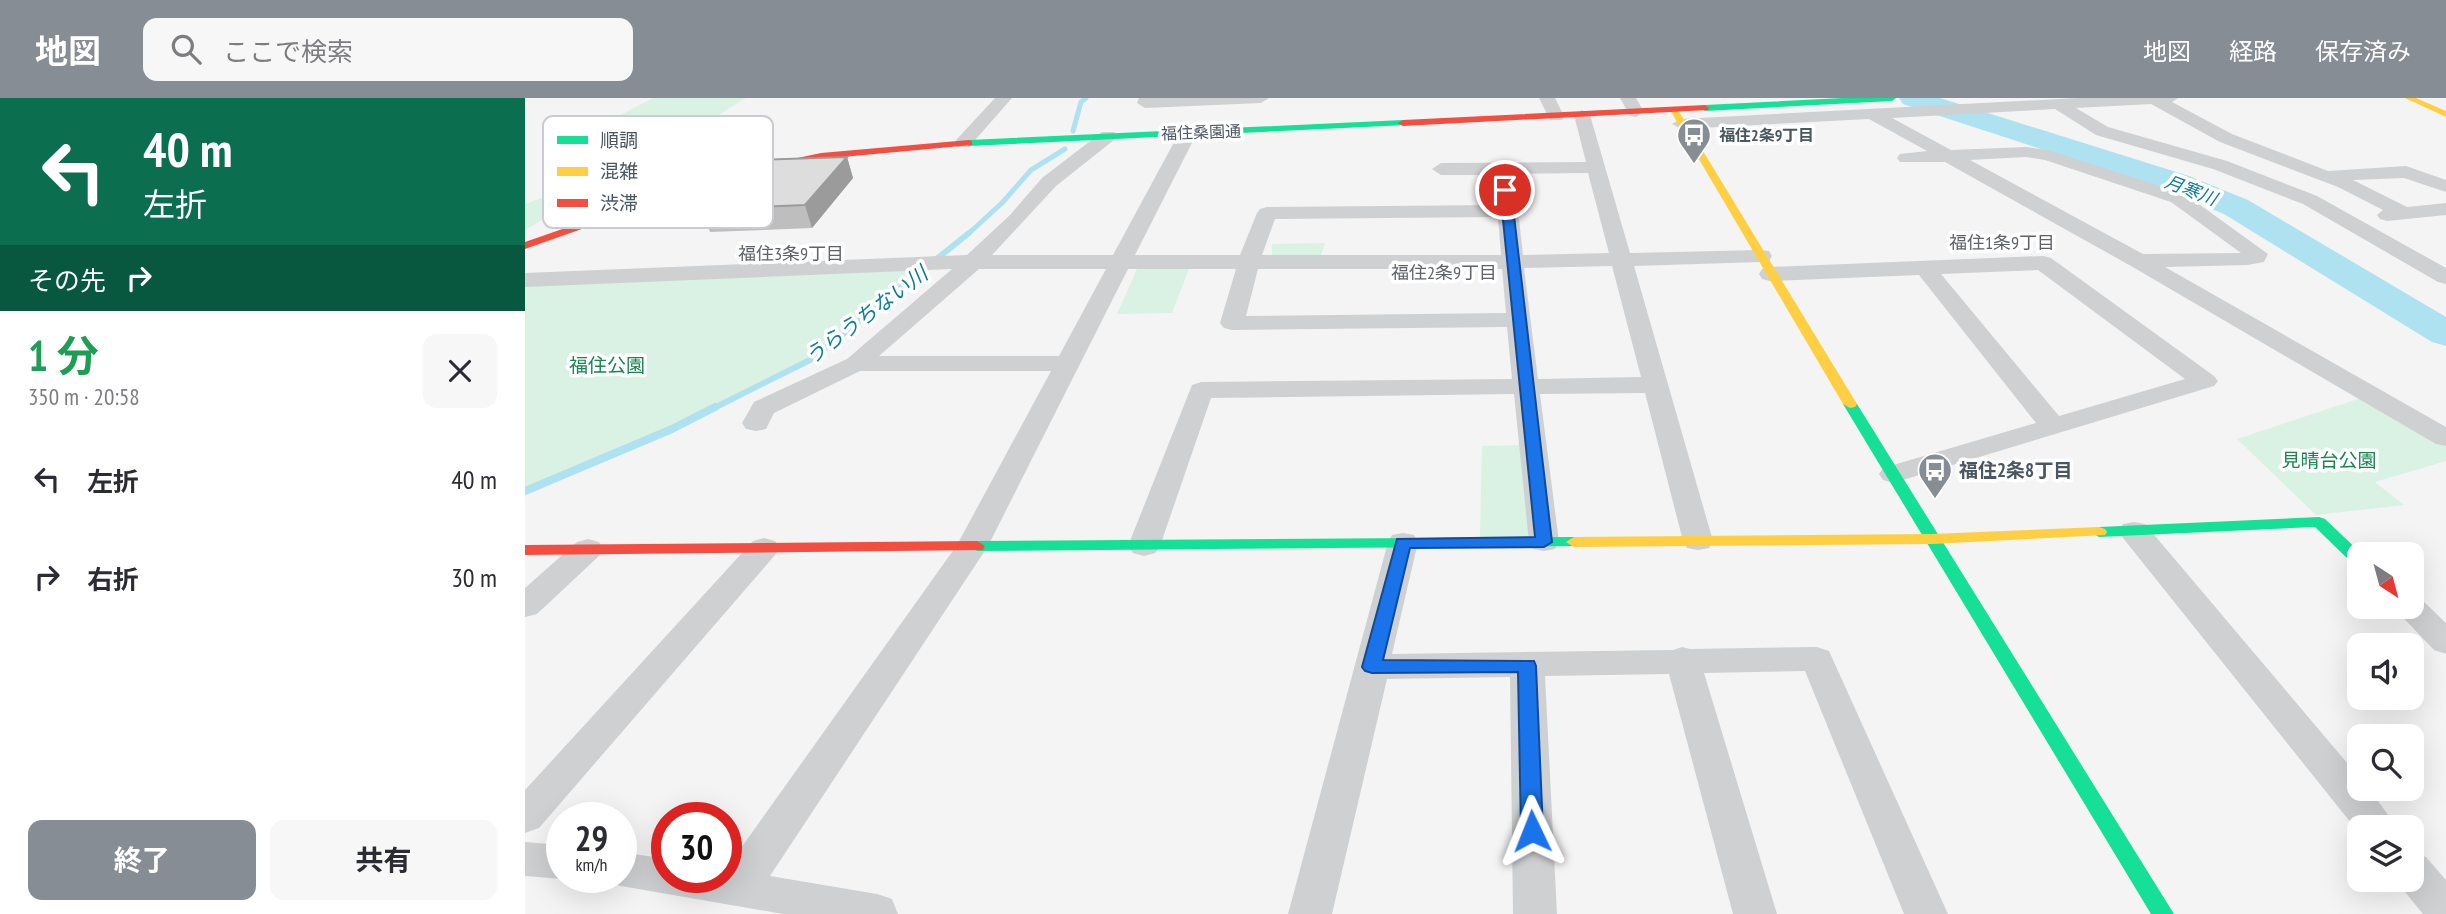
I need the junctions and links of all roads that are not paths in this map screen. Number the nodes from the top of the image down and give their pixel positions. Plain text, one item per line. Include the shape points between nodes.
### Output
1 (1004, 98) edge
2 (1147, 98) edge
3 (1261, 98) edge
4 (1547, 98) edge
5 (1892, 98) edge
6 (2170, 98) edge
7 (2409, 98) edge
8 (1225, 99) edge
9 (2154, 99) edge
10 (2002, 102) edge
11 (1719, 103) edge
12 (2058, 104) junction
13 (1632, 105) edge
14 (1874, 114) junction
15 (2446, 114) edge
16 (1582, 115) junction
17 (1556, 116) junction
18 (1678, 117) junction
19 (1228, 131) junction
20 (1188, 133) junction
21 (1108, 136) junction
22 (964, 143) junction
23 (1947, 155) junction
24 (1906, 158) dead end
25 (773, 166) edge
26 (1595, 167) junction
27 (1441, 169) dead end
28 (1504, 169) junction
29 (2322, 176) junction
30 (2446, 186) edge
31 (2446, 209) edge
32 (1507, 211) junction
33 (2406, 214) junction
34 (2341, 218) junction
35 (570, 228) edge
36 (525, 246) edge
37 (1621, 260) junction
38 (1120, 261) junction
39 (1249, 261) junction
40 (2139, 261) junction
41 (973, 262) junction
42 (1512, 262) junction
43 (1765, 265) junction
44 (1925, 268) junction
45 (2446, 277) edge
46 (525, 280) edge
47 (1518, 320) junction
48 (1069, 363) junction
49 (856, 364) junction
50 (1654, 385) junction
51 (1526, 388) junction
52 (756, 423) dead end
53 (2054, 426) junction
54 (2446, 438) edge
55 (1893, 474) junction
56 (2134, 531) junction
57 (1932, 539) junction
58 (1698, 541) junction
59 (1403, 542) junction
60 (1544, 542) junction
61 (972, 546) junction
62 (1144, 546) junction
63 (764, 548) junction
64 (588, 549) junction
65 (2347, 549) edge
66 (525, 550) edge
67 (525, 606) edge
68 (2423, 620) edge
69 (2446, 642) edge
70 (1682, 659) junction
71 (1527, 666) junction
72 (1372, 667) junction
73 (2367, 815) edge
74 (525, 817) edge
75 (525, 859) edge
76 (546, 861) edge
77 (742, 884) edge
78 (2424, 885) edge
79 (742, 889) edge
80 (2151, 911) edge
81 (2446, 911) edge
82 (876, 914) edge
83 (1310, 914) edge
84 (1535, 914) edge
85 (1755, 914) edge
86 (1926, 914) edge

1 - 22 street
2 - 8 street via 1145,103
3 - 8 street
4 - 17 street
5 - 11 street, 福住桑園通
6 - 9 street
7 - 15 street
8 - 19 street
9 - 12 street
9 - 29 street via 2226,138
10 - 12 street
10 - 14 street via 1976,109
11 - 18 street, 福住桑園通
12 - 34 street via 2102,131 2220,165 2310,200
13 - 16 street, 福住桑園通
13 - 18 street, 福住桑園通
14 - 18 street
14 - 23 street
16 - 17 street, 福住桑園通
16 - 26 street
17 - 19 street, 福住桑園通
18 - 43 street
19 - 20 street, 福住桑園通
20 - 21 street, 福住桑園通
20 - 38 street
21 - 22 street, 福住桑園通
21 - 41 street via 1049,181
22 - 25 street, 福住桑園通 via 821,156
23 - 24 street
23 - 40 street
23 - 40 street via 2048,155 2178,198 2257,254 2248,259
26 - 28 street
26 - 37 street
27 - 28 street
28 - 32 street
29 - 30 street via 2406,172
29 - 33 street
31 - 33 street
32 - 39 street via 1266,213
32 - 42 street
33 - 34 street
34 - 45 street
35 - 36 street, 福住桑園通
37 - 42 street
37 - 43 street
37 - 50 street
38 - 39 street
38 - 41 street
38 - 48 street
39 - 42 street
39 - 47 street via 1232,323
40 - 54 street
41 - 46 street
41 - 49 street
42 - 47 street
43 - 44 street
43 - 55 street
44 - 53 street
44 - 53 street via 2043,263 2204,382
47 - 51 street
48 - 49 street
48 - 61 street
49 - 52 street via 763,408
50 - 51 street
50 - 58 street
51 - 60 street
51 - 62 street via 1201,390
53 - 55 street
55 - 57 street
56 - 57 street
56 - 65 street via 2319,522
56 - 73 street
57 - 58 street
57 - 80 street
58 - 60 street
59 - 60 street
59 - 62 street
59 - 72 street
61 - 62 street
61 - 63 street
61 - 77 street
63 - 64 street
63 - 74 street
64 - 66 street
64 - 67 street
68 - 69 street
70 - 71 street
70 - 85 street
70 - 86 street via 1817,659
71 - 72 street
71 - 84 street
72 - 83 street
75 - 76 street
78 - 81 street
79 - 82 street

